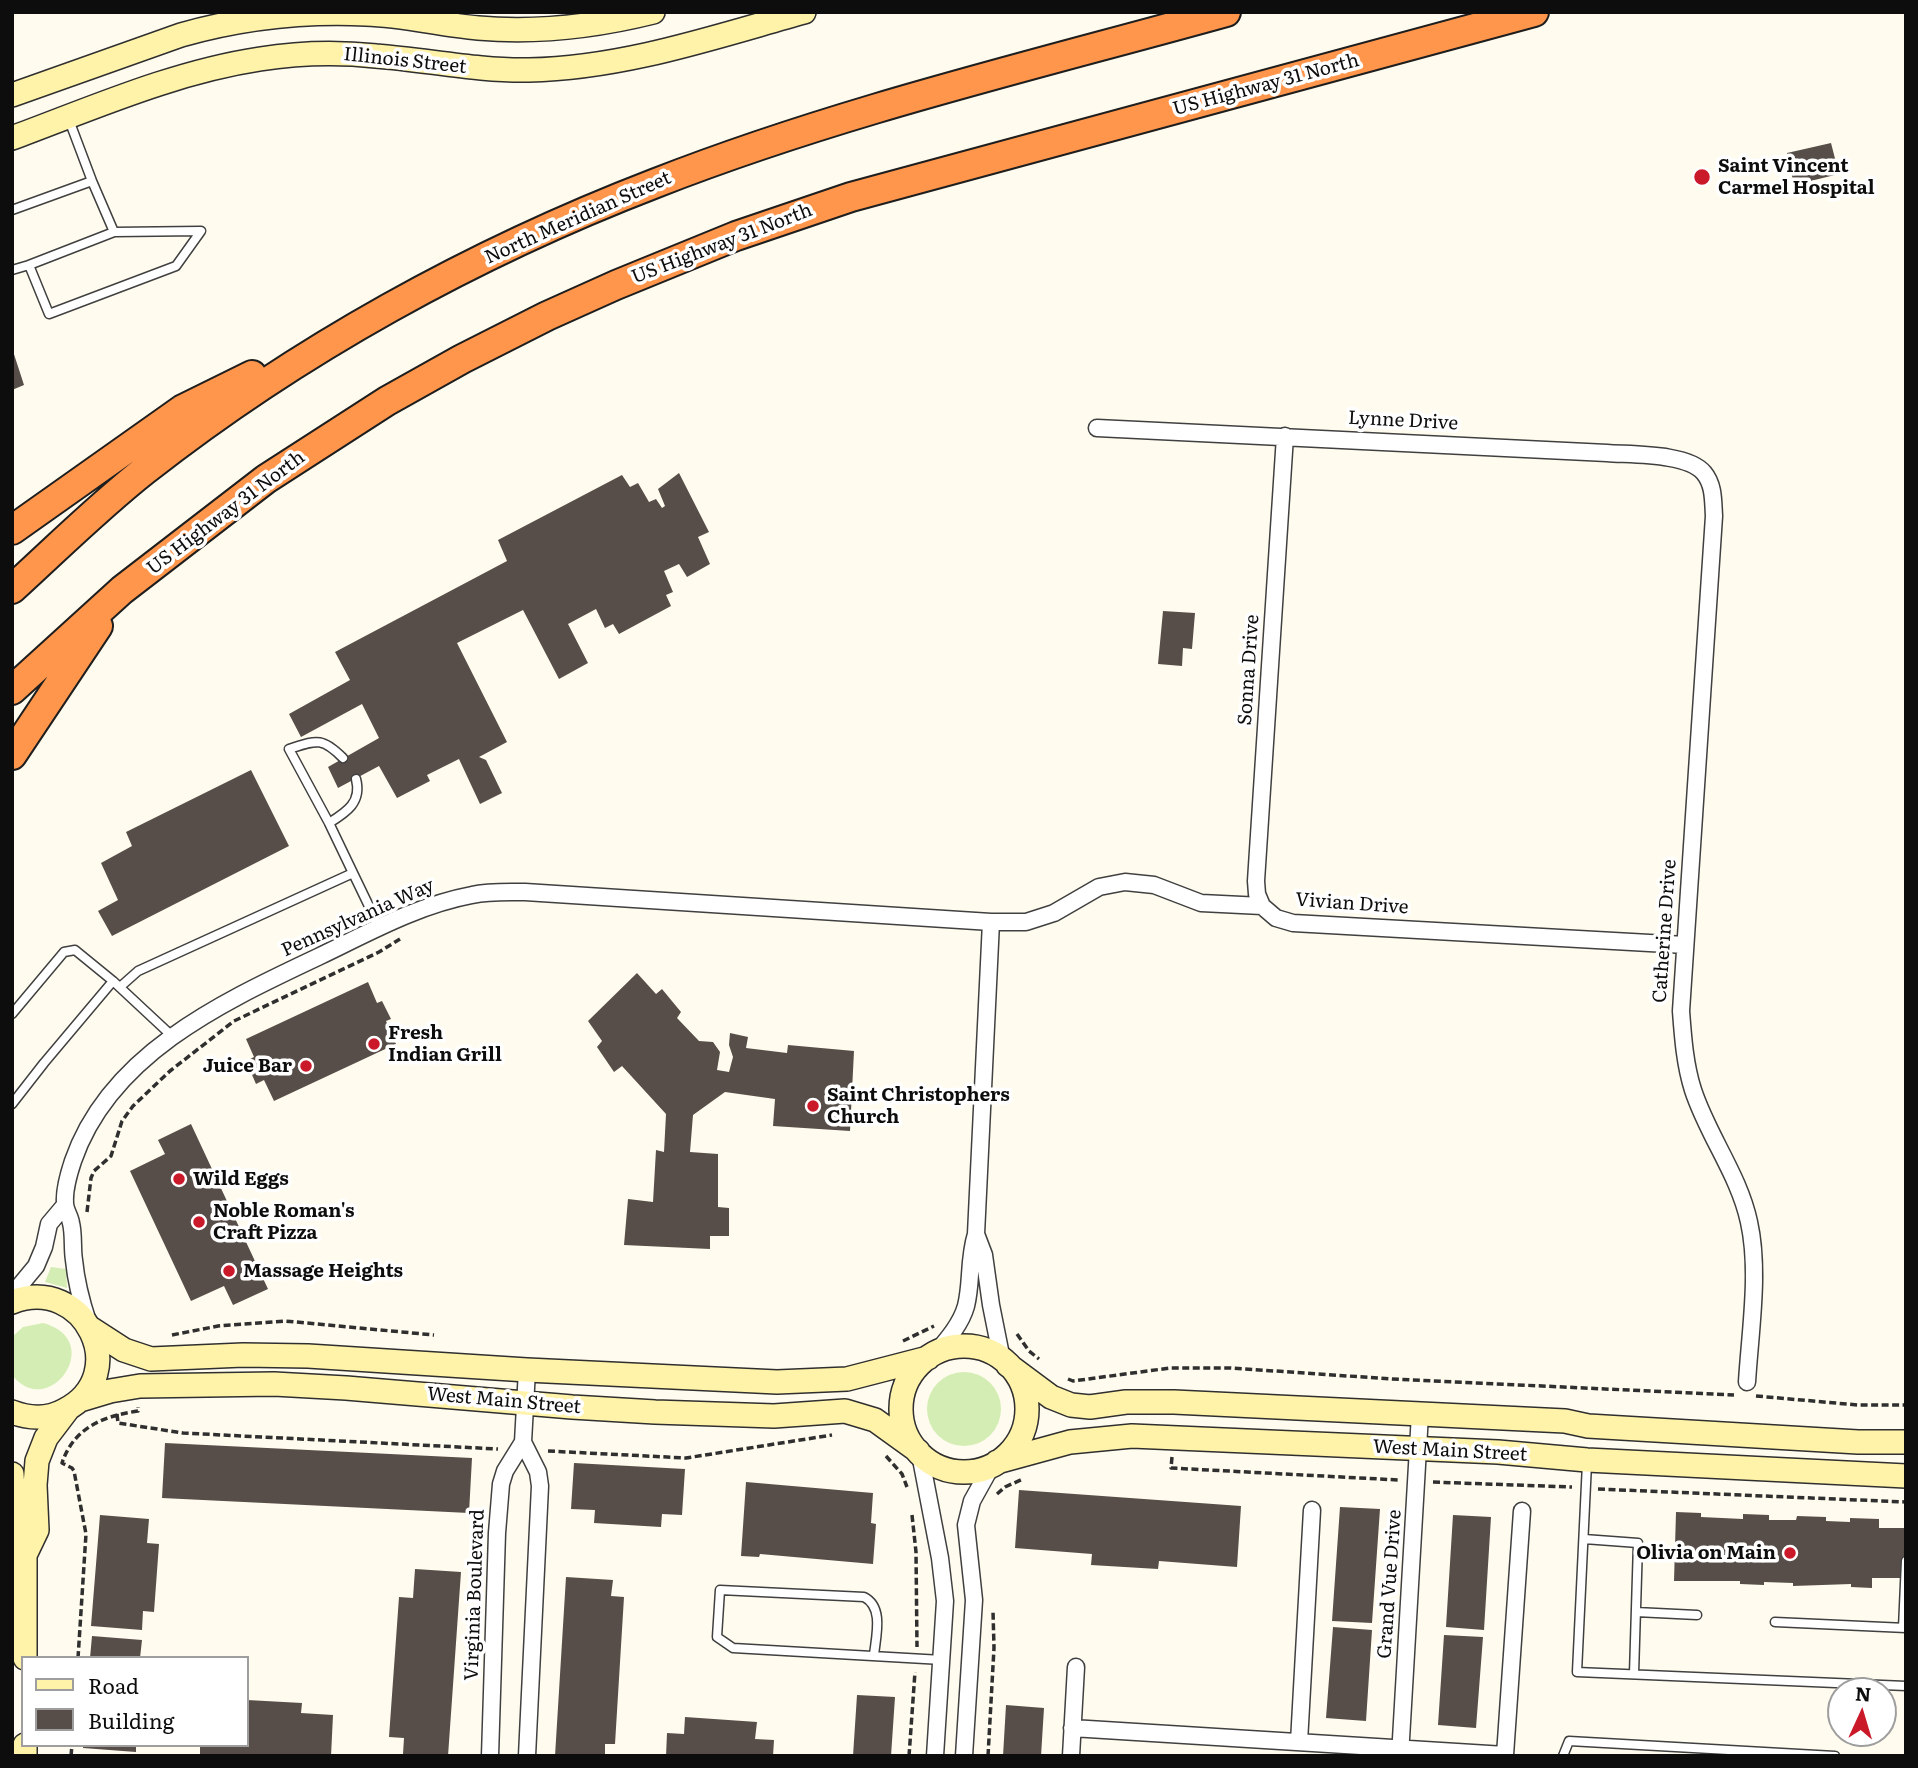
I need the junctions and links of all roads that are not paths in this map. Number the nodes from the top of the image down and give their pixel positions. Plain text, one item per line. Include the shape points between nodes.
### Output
1 (653, 12) edge
2 (804, 12) edge
3 (1226, 12) edge
4 (1534, 12) edge
5 (778, 16) edge
6 (12, 95) edge
7 (68, 117) junction
8 (12, 138) edge
9 (92, 181) junction
10 (12, 210) edge
11 (114, 232) junction
12 (29, 265) junction
13 (12, 270) edge
14 (384, 311) junction
15 (1097, 428) dead end
16 (1284, 436) junction
17 (1703, 473) joint
18 (12, 530) edge
19 (12, 589) edge
20 (122, 590) junction
21 (12, 690) edge
22 (12, 755) edge
23 (343, 758) dead end
24 (356, 779) dead end
25 (329, 823) junction
26 (353, 873) junction
27 (1262, 906) junction
28 (991, 922) junction
29 (379, 927) junction
30 (1685, 945) junction
31 (117, 984) junction
32 (12, 1014) edge
33 (172, 1036) junction
34 (12, 1104) edge
35 (65, 1205) junction
36 (976, 1234) junction
37 (12, 1295) edge
38 (12, 1302) edge
39 (90, 1327) junction
40 (932, 1356) junction
41 (1005, 1362) junction
42 (527, 1370) junction
43 (1746, 1391) road end
44 (526, 1403) junction
45 (74, 1405) junction
46 (12, 1412) edge
47 (1420, 1414) junction
48 (523, 1442) junction
49 (1906, 1442) edge
50 (1418, 1449) junction
51 (919, 1452) junction
52 (1587, 1460) junction
53 (995, 1464) junction
54 (12, 1474) edge
55 (1906, 1476) edge
56 (1312, 1510) dead end
57 (1521, 1511) dead end
58 (1584, 1539) junction
59 (25, 1555) junction
60 (1906, 1561) edge
61 (1636, 1612) junction
62 (1697, 1615) dead end
63 (1775, 1622) dead end
64 (1904, 1628) edge
65 (874, 1655) junction
66 (25, 1656) edge
67 (942, 1660) junction
68 (1076, 1667) dead end
69 (1634, 1674) junction
70 (1906, 1686) edge
71 (1072, 1728) junction
72 (1299, 1742) junction
73 (1400, 1752) edge
74 (1507, 1755) edge
75 (490, 1756) edge
76 (527, 1756) edge
77 (935, 1756) edge
78 (964, 1756) edge
79 (1070, 1756) edge
80 (1563, 1756) edge
81 (1835, 1756) edge

1 - 6 main road, Illinois Street via 608,22 533,29 482,29 370,14 262,18 181,34
2 - 5 main road, Illinois Street
3 - 14 highway, North Meridian Street via 727,156 509,246
4 - 20 highway, US Highway 31 North via 851,197 680,257 547,316 387,401 266,479
5 - 7 main road, Illinois Street via 625,60 562,68 475,68 351,54 261,59 177,78
7 - 8 main road, Illinois Street
7 - 9 lane
9 - 10 lane
9 - 11 lane
11 - 12 lane
11 - 12 lane via 201,231 176,266 48,314
12 - 13 lane
14 - 18 highway via 183,409
14 - 19 highway, North Meridian Street via 171,450
15 - 16 street, Lynne Drive
16 - 17 street, Lynne Drive via 1678,459
16 - 27 street, Sonna Drive via 1256,881
17 - 30 street, Catherine Drive via 1712,489 1714,516
20 - 21 highway, US Highway 31 North
20 - 22 highway
23 - 25 lane via 323,742 289,749
24 - 25 lane via 355,801 348,812
25 - 26 lane
26 - 29 lane
26 - 31 lane
27 - 28 street, Vivian Drive via 1201,903 1154,885 1125,882 1099,887 1054,913 1026,922
27 - 30 street, Vivian Drive via 1276,918 1293,923
28 - 29 street, Pennsylvania Way via 501,892 444,901
28 - 36 street
29 - 33 street, Pennsylvania Way via 230,999
30 - 43 street, Catherine Drive via 1681,1011 1687,1068 1693,1091 1732,1172 1753,1246
31 - 32 lane via 75,950 64,951
31 - 33 lane
31 - 34 lane
33 - 35 street, Pennsylvania Way via 125,1080 91,1124 72,1164
35 - 37 street, Pennsylvania Way via 49,1224 36,1266
35 - 39 street, Pennsylvania Way via 79,1293
36 - 40 street via 965,1310
36 - 41 street
38 - 39 main road, West Main Street via 31,1297 57,1300 72,1307
39 - 42 main road, West Main Street via 124,1350 151,1359 297,1355
39 - 45 main road via 98,1362 90,1386
40 - 41 main road via 958,1347 974,1348
40 - 42 main road, West Main Street via 864,1376 807,1382
40 - 51 main road via 909,1380 902,1399 904,1428
41 - 47 main road, West Main Street via 1051,1397 1076,1406 1174,1402
41 - 53 main road via 1022,1385 1026,1421 1010,1453
42 - 44 street, Virginia Boulevard
44 - 45 main road, West Main Street via 262,1384 140,1386
44 - 48 street, Virginia Boulevard
44 - 51 main road, West Main Street via 774,1416 845,1411 874,1420
45 - 46 main road, West Main Street via 38,1418
45 - 59 main road via 38,1455 37,1530
47 - 49 main road, West Main Street
47 - 50 street, Grand Vue Drive
48 - 75 street, Virginia Boulevard via 501,1484
48 - 76 street via 540,1486
50 - 52 main road, West Main Street
50 - 53 main road, West Main Street via 1132,1436 1080,1440
50 - 73 street, Grand Vue Drive
51 - 53 main road via 950,1470 967,1472
51 - 67 street via 943,1583
52 - 55 main road, West Main Street
52 - 58 lane
53 - 78 street via 972,1501 966,1525 974,1601
54 - 59 main road via 16,1532
56 - 72 street
57 - 74 street
58 - 61 lane via 1638,1543
58 - 69 lane via 1577,1672
59 - 66 main road
60 - 64 lane
61 - 62 lane
61 - 69 lane
63 - 64 lane
65 - 65 lane via 733,1648 718,1637 720,1590 864,1597 877,1611
65 - 67 lane
67 - 77 street
68 - 71 street
69 - 70 lane
71 - 72 street
71 - 79 street
72 - 73 street
73 - 74 street
80 - 81 lane via 1569,1741

